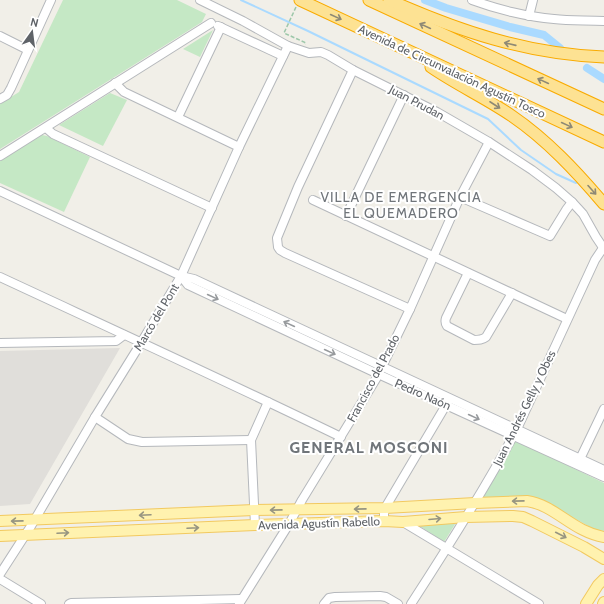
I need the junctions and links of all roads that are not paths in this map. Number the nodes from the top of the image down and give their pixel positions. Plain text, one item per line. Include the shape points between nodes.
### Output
1 (51, 0) edge
2 (200, 0) edge
3 (369, 0) edge
4 (388, 0) edge
5 (472, 0) edge
6 (533, 0) edge
7 (298, 3) edge
8 (218, 9) junction
9 (529, 16) junction
10 (604, 21) edge
11 (212, 23) junction
12 (221, 27) junction
13 (0, 36) edge
14 (288, 46) junction
15 (402, 48) junction
16 (28, 50) junction
17 (283, 56) junction
18 (604, 57) edge
19 (353, 70) junction
20 (115, 83) junction
21 (404, 94) junction
22 (0, 99) edge
23 (604, 109) edge
24 (178, 117) junction
25 (46, 128) junction
26 (489, 142) junction
27 (604, 142) edge
28 (239, 147) junction
29 (0, 156) edge
30 (0, 191) edge
31 (460, 197) junction
32 (313, 200) dead end
33 (572, 202) junction
34 (604, 204) edge
35 (212, 208) junction
36 (346, 216) junction
37 (604, 249) edge
38 (433, 256) junction
39 (468, 273) junction
40 (180, 276) junction
41 (0, 277) edge
42 (512, 293) junction
43 (410, 309) junction
44 (567, 319) junction
45 (124, 335) junction
46 (0, 343) edge
47 (141, 343) junction
48 (380, 370) junction
49 (448, 401) junction
50 (268, 402) junction
51 (604, 409) edge
52 (95, 417) junction
53 (515, 432) junction
54 (341, 437) junction
55 (250, 440) junction
56 (580, 459) junction
57 (604, 470) edge
58 (604, 477) edge
59 (475, 502) junction
60 (386, 508) junction
61 (254, 510) junction
62 (298, 510) junction
63 (466, 517) junction
64 (33, 521) junction
65 (384, 521) junction
66 (0, 522) edge
67 (403, 522) junction
68 (289, 524) junction
69 (255, 525) junction
70 (24, 535) junction
71 (0, 536) edge
72 (604, 537) edge
73 (447, 548) junction
74 (604, 559) edge
75 (0, 574) edge
76 (0, 578) edge
77 (604, 579) edge
78 (326, 601) edge
79 (240, 602) edge
80 (41, 604) edge
81 (69, 604) edge
82 (398, 604) edge
83 (411, 604) edge
84 (539, 604) edge
85 (586, 604) edge

1 - 16 street
2 - 8 street, Juan Prudan
23 -> 3 highway
18 -> 4 highway via 536,50 496,41
5 - 9 street
6 - 9 street
7 -> 15 highway, Avenida de Circunvalación Agustín Tosco
8 - 11 street
8 - 14 street, Juan Prudan
9 - 10 street via 556,20
11 - 12 street
11 - 20 street
12 - 17 street
12 - 24 street
13 - 16 street
14 - 17 street, Marcó del Pont
14 - 19 street, Juan Prudan via 309,53 328,54
15 -> 27 highway, Avenida de Circunvalación Agustín Tosco
15 -> 34 highway via 524,125 559,155
16 - 22 street via 11,88
17 - 28 street, Marcó del Pont
19 - 21 street, Juan Prudan
19 - 43 street via 298,187 278,238 278,247 285,253
20 - 24 street via 124,92
20 - 25 street
21 - 26 street, Juan Prudan
21 - 36 street
24 - 28 street
25 - 29 street
25 - 35 street via 53,134
26 - 31 street, Francisco del Prado
26 - 33 street, Juan Prudan via 532,170
28 - 35 street, Marcó del Pont
30 - 40 street, Pedro Naón
31 - 33 street via 550,236
31 - 38 street, Francisco del Prado
32 - 36 street
33 - 37 street, Juan Prudan via 583,214
35 - 40 street, Marcó del Pont
36 - 38 street
37 - 44 street, Juan Andrés Gelly y Obes via 595,260
38 - 39 street
38 - 43 street, Francisco del Prado
39 - 42 street
39 - 42 street via 445,321 447,326 474,340 486,338
40 - 47 street, Marcó del Pont
40 - 48 street, Pedro Naón via 194,279
41 - 45 street
42 - 44 street
43 - 48 street, Francisco del Prado
44 - 53 street, Juan Andrés Gelly y Obes
45 - 46 street via 116,341
45 - 47 street
47 - 50 street
47 - 52 street, Marcó del Pont
48 - 49 street, Pedro Naón
48 - 54 street, Francisco del Prado
49 - 53 street, Pedro Naón
49 - 60 street
50 - 54 street
50 - 55 street
51 - 56 street
52 - 55 street via 128,439 142,442
52 - 64 street, Marcó del Pont
53 - 56 street, Pedro Naón
53 - 58 street, Pedro Naón
53 - 59 street, Juan Andrés Gelly y Obes
54 - 62 street, Francisco del Prado
55 - 61 street
56 - 57 street, Pedro Naón
59 - 60 main road, Avenida Agustín Rabello
59 - 63 street, Juan Andrés Gelly y Obes
72 -> 59 main road, Avenida Agustín Rabello via 585,532 533,502
60 -> 62 main road, Avenida Agustín Rabello
60 - 65 street
62 -> 61 main road, Avenida Agustín Rabello
61 -> 64 main road, Avenida Agustín Rabello
61 - 69 street
62 - 68 street, Francisco del Prado
67 -> 63 main road, Avenida Agustín Rabello
63 - 73 street, Juan Andrés Gelly y Obes
63 -> 74 main road, Avenida Agustín Rabello via 523,517
64 -> 66 main road, Avenida Agustín Rabello
64 - 70 street, Marcó del Pont
65 - 67 main road, Avenida Agustín Rabello
65 - 68 main road, Avenida Agustín Rabello
67 - 73 street
68 - 69 main road, Avenida Agustín Rabello
68 - 79 street, Francisco del Prado
70 -> 69 main road, Avenida Agustín Rabello
70 - 71 main road, Avenida Agustín Rabello
70 - 75 street, Marcó del Pont
73 - 83 street, Juan Andrés Gelly y Obes
73 - 84 street
76 - 80 street
77 - 85 main road
78 - 82 street via 335,597 380,596
79 - 81 street

